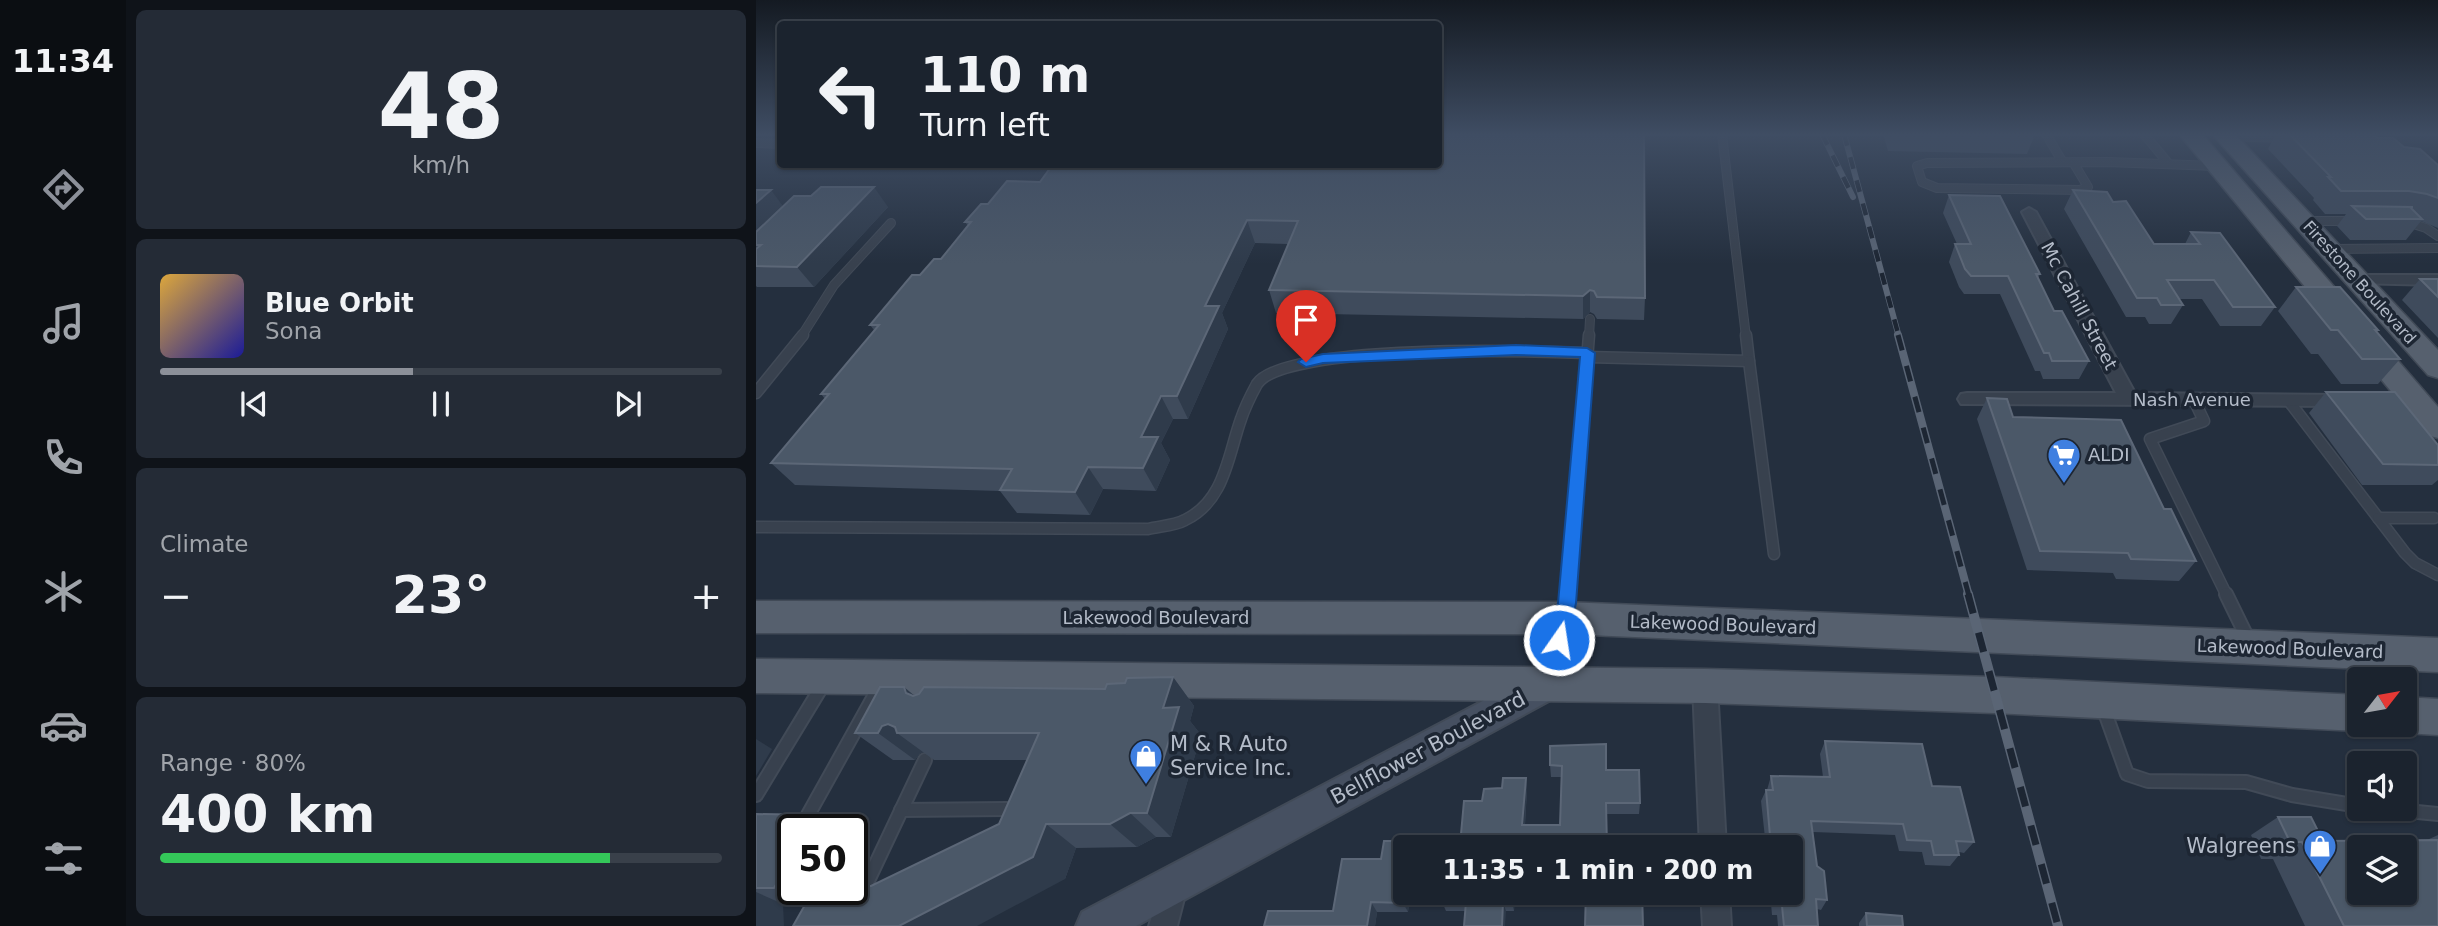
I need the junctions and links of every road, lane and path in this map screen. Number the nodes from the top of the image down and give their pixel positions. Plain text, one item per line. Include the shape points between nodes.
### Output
1 (1727, 177) edge
2 (1921, 177) edge
3 (2082, 177) edge
4 (2226, 177) edge
5 (2250, 177) edge
6 (2262, 177) edge
7 (2255, 211) junction
8 (2029, 212) dead end
9 (2299, 216) junction
10 (2396, 220) edge
11 (2359, 221) edge
12 (891, 223) dead end
13 (2438, 236) edge
14 (2438, 248) edge
15 (2331, 249) junction
16 (2359, 280) junction
17 (2438, 280) edge
18 (1590, 319) dead end
19 (1587, 355) junction
20 (1749, 361) junction
21 (2438, 368) edge
22 (756, 393) edge
23 (1967, 399) dead end
24 (2129, 400) junction
25 (2193, 400) junction
26 (2288, 400) junction
27 (2364, 401) edge
28 (2438, 426) edge
29 (2378, 518) junction
30 (2437, 520) edge
31 (756, 527) edge
32 (1774, 554) dead end
33 (2438, 575) edge
34 (756, 617) edge
35 (1565, 618) junction
36 (2252, 648) junction
37 (2438, 655) edge
38 (756, 676) edge
39 (828, 676) junction
40 (885, 677) junction
41 (1546, 685) junction
42 (1704, 686) junction
43 (2101, 700) junction
44 (2347, 712) edge
45 (925, 760) edge
46 (756, 795) edge
47 (2347, 804) edge
48 (1007, 809) edge
49 (901, 810) junction
50 (2417, 812) edge
51 (809, 814) edge
52 (2438, 814) edge
53 (1712, 835) edge
54 (868, 880) edge
55 (1175, 882) junction
56 (1716, 905) edge
57 (1096, 926) edge
58 (1163, 926) edge
59 (1717, 926) edge

1 - 20 lane
2 - 3 lane via 1937,188 2080,190 2088,187
4 - 7 main road, Firestone Boulevard
5 - 9 main road
6 - 9 main road, Firestone Boulevard
7 - 16 main road via 2299,235 2332,272
7 - 28 main road, Firestone Boulevard via 2403,401
8 - 24 street, Mc Cahill Street
9 - 11 lane
9 - 15 main road, Firestone Boulevard
10 - 13 lane via 2414,223
12 - 22 lane via 834,285 824,306
14 - 15 lane
15 - 16 main road, Firestone Boulevard
16 - 17 street
16 - 21 main road, Firestone Boulevard
18 - 19 lane, Bellflower Boulevard
19 - 20 lane
19 - 31 lane via 1516,350 1323,358 1288,366 1261,378 1240,418 1226,477 1210,499 1189,519 1148,529
19 - 35 lane, Bellflower Boulevard
20 - 32 lane
23 - 24 street, Nash Avenue
24 - 25 street, Nash Avenue
25 - 26 street, Nash Avenue
25 - 36 lane via 2204,421 2150,439
26 - 27 street, Nash Avenue
26 - 29 lane
29 - 30 lane
29 - 33 lane via 2415,563
34 - 35 main road, Lakewood Boulevard
35 - 36 main road, Lakewood Boulevard
35 - 41 main road, Bellflower Boulevard
36 - 37 main road, Lakewood Boulevard
38 - 39 main road
39 - 40 main road
39 - 46 lane
40 - 41 main road via 965,683
40 - 51 lane
41 - 42 main road
41 - 55 main road, Bellflower Boulevard
42 - 43 main road
42 - 53 street
43 - 44 main road
43 - 47 lane via 2127,774 2148,781 2246,782
45 - 49 lane
48 - 49 lane
49 - 54 lane
50 - 52 lane
55 - 57 main road, Bellflower Boulevard
55 - 58 street
56 - 59 street

